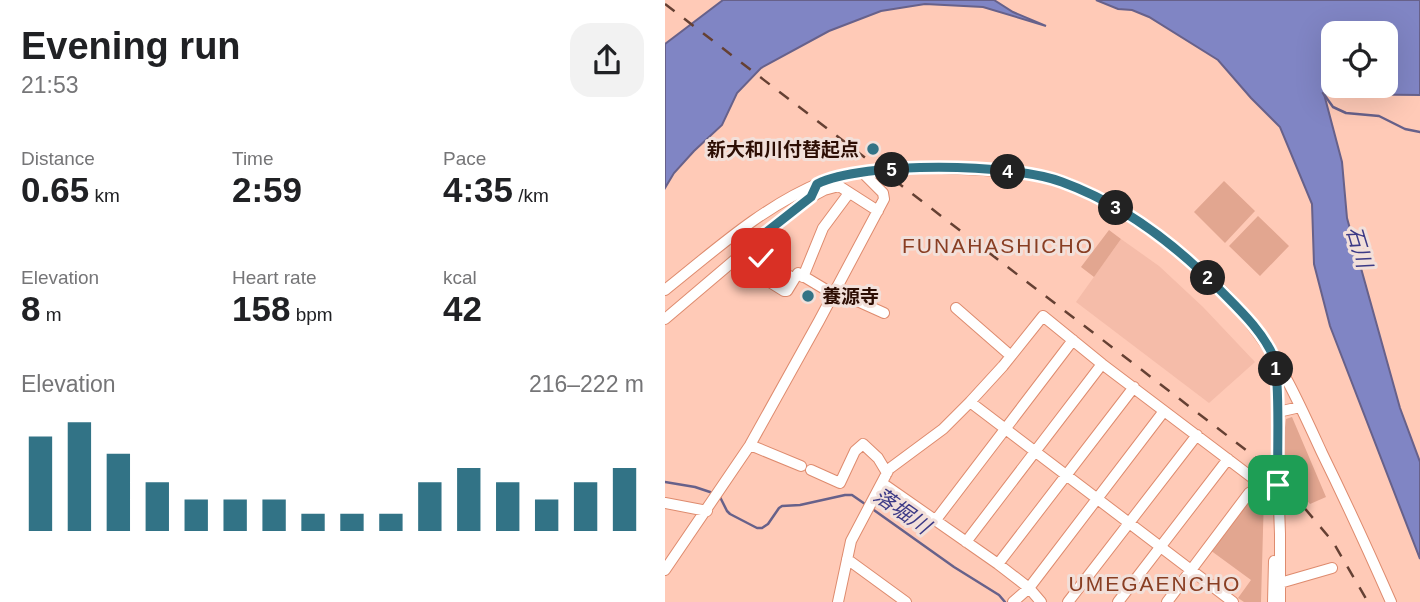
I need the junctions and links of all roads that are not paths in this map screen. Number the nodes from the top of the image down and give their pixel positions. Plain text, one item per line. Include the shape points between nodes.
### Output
1 (862, 172) junction
2 (817, 184) junction
3 (849, 192) junction
4 (811, 197) junction
5 (877, 211) junction
6 (764, 234) junction
7 (799, 278) junction
8 (768, 281) dead end
9 (665, 290) edge
10 (834, 293) junction
11 (956, 308) dead end
12 (884, 313) dead end
13 (665, 319) edge
14 (1073, 340) junction
15 (1011, 356) junction
16 (1275, 360) junction
17 (1102, 364) junction
18 (1134, 387) junction
19 (970, 402) junction
20 (1300, 407) junction
21 (1164, 411) junction
22 (1279, 412) junction
23 (1006, 429) junction
24 (1197, 435) junction
25 (750, 444) junction
26 (1036, 451) junction
27 (1228, 459) junction
28 (801, 466) dead end
29 (811, 470) dead end
30 (1067, 475) junction
31 (885, 478) junction
32 (1098, 498) junction
33 (667, 503) edge
34 (707, 511) junction
35 (665, 517) edge
36 (935, 521) junction
37 (1130, 522) junction
38 (1280, 534) junction
39 (966, 542) junction
40 (1159, 546) junction
41 (847, 559) junction
42 (998, 564) junction
43 (1332, 568) dead end
44 (665, 570) edge
45 (1191, 571) junction
46 (1280, 583) junction
47 (1028, 588) junction
48 (1220, 598) edge
49 (838, 602) edge
50 (906, 602) edge
51 (1013, 602) edge
52 (1041, 602) edge
53 (1067, 602) edge
54 (1118, 602) edge
55 (1167, 602) edge
56 (1233, 602) edge
57 (1273, 602) edge
58 (1280, 602) edge
59 (1391, 602) edge

1 - 2 street
1 - 5 street via 883,193
1 - 16 street via 988,170 1059,180 1084,191 1122,211 1198,268 1243,314
2 - 4 street
2 - 9 street via 763,214
3 - 4 street via 834,186
3 - 5 street
3 - 7 street via 823,228
4 - 6 street
5 - 10 street
6 - 7 street via 767,246 761,258
6 - 13 street
7 - 8 street via 784,292
7 - 10 street
10 - 12 street
10 - 25 street
11 - 15 street
14 - 15 street via 1043,316
14 - 17 street
14 - 23 street
15 - 19 street
16 - 20 street
16 - 22 street
17 - 18 street
17 - 26 street
18 - 21 street
18 - 30 street
19 - 23 street
19 - 31 street via 943,429 889,469
20 - 22 street
20 - 59 street
21 - 24 street
21 - 32 street
22 - 38 street
23 - 26 street
23 - 36 street
24 - 27 street
24 - 37 street
25 - 28 street
25 - 34 street
26 - 30 street
26 - 39 street
27 - 40 street
27 - 45 street via 1254,479 1257,488
29 - 31 street via 840,484 863,444 878,458
30 - 32 street
30 - 42 street
31 - 36 street
31 - 41 street via 851,541
32 - 37 street
32 - 47 street
33 - 34 street
33 - 35 street
34 - 44 street
36 - 39 street
37 - 40 street
37 - 53 street
38 - 46 street
38 - 57 street via 1274,546
39 - 42 street
40 - 45 street
40 - 54 street
41 - 49 street
41 - 50 street
42 - 47 street
43 - 46 street
45 - 48 street
45 - 55 street
46 - 58 street
47 - 51 street
47 - 52 street
48 - 56 street

